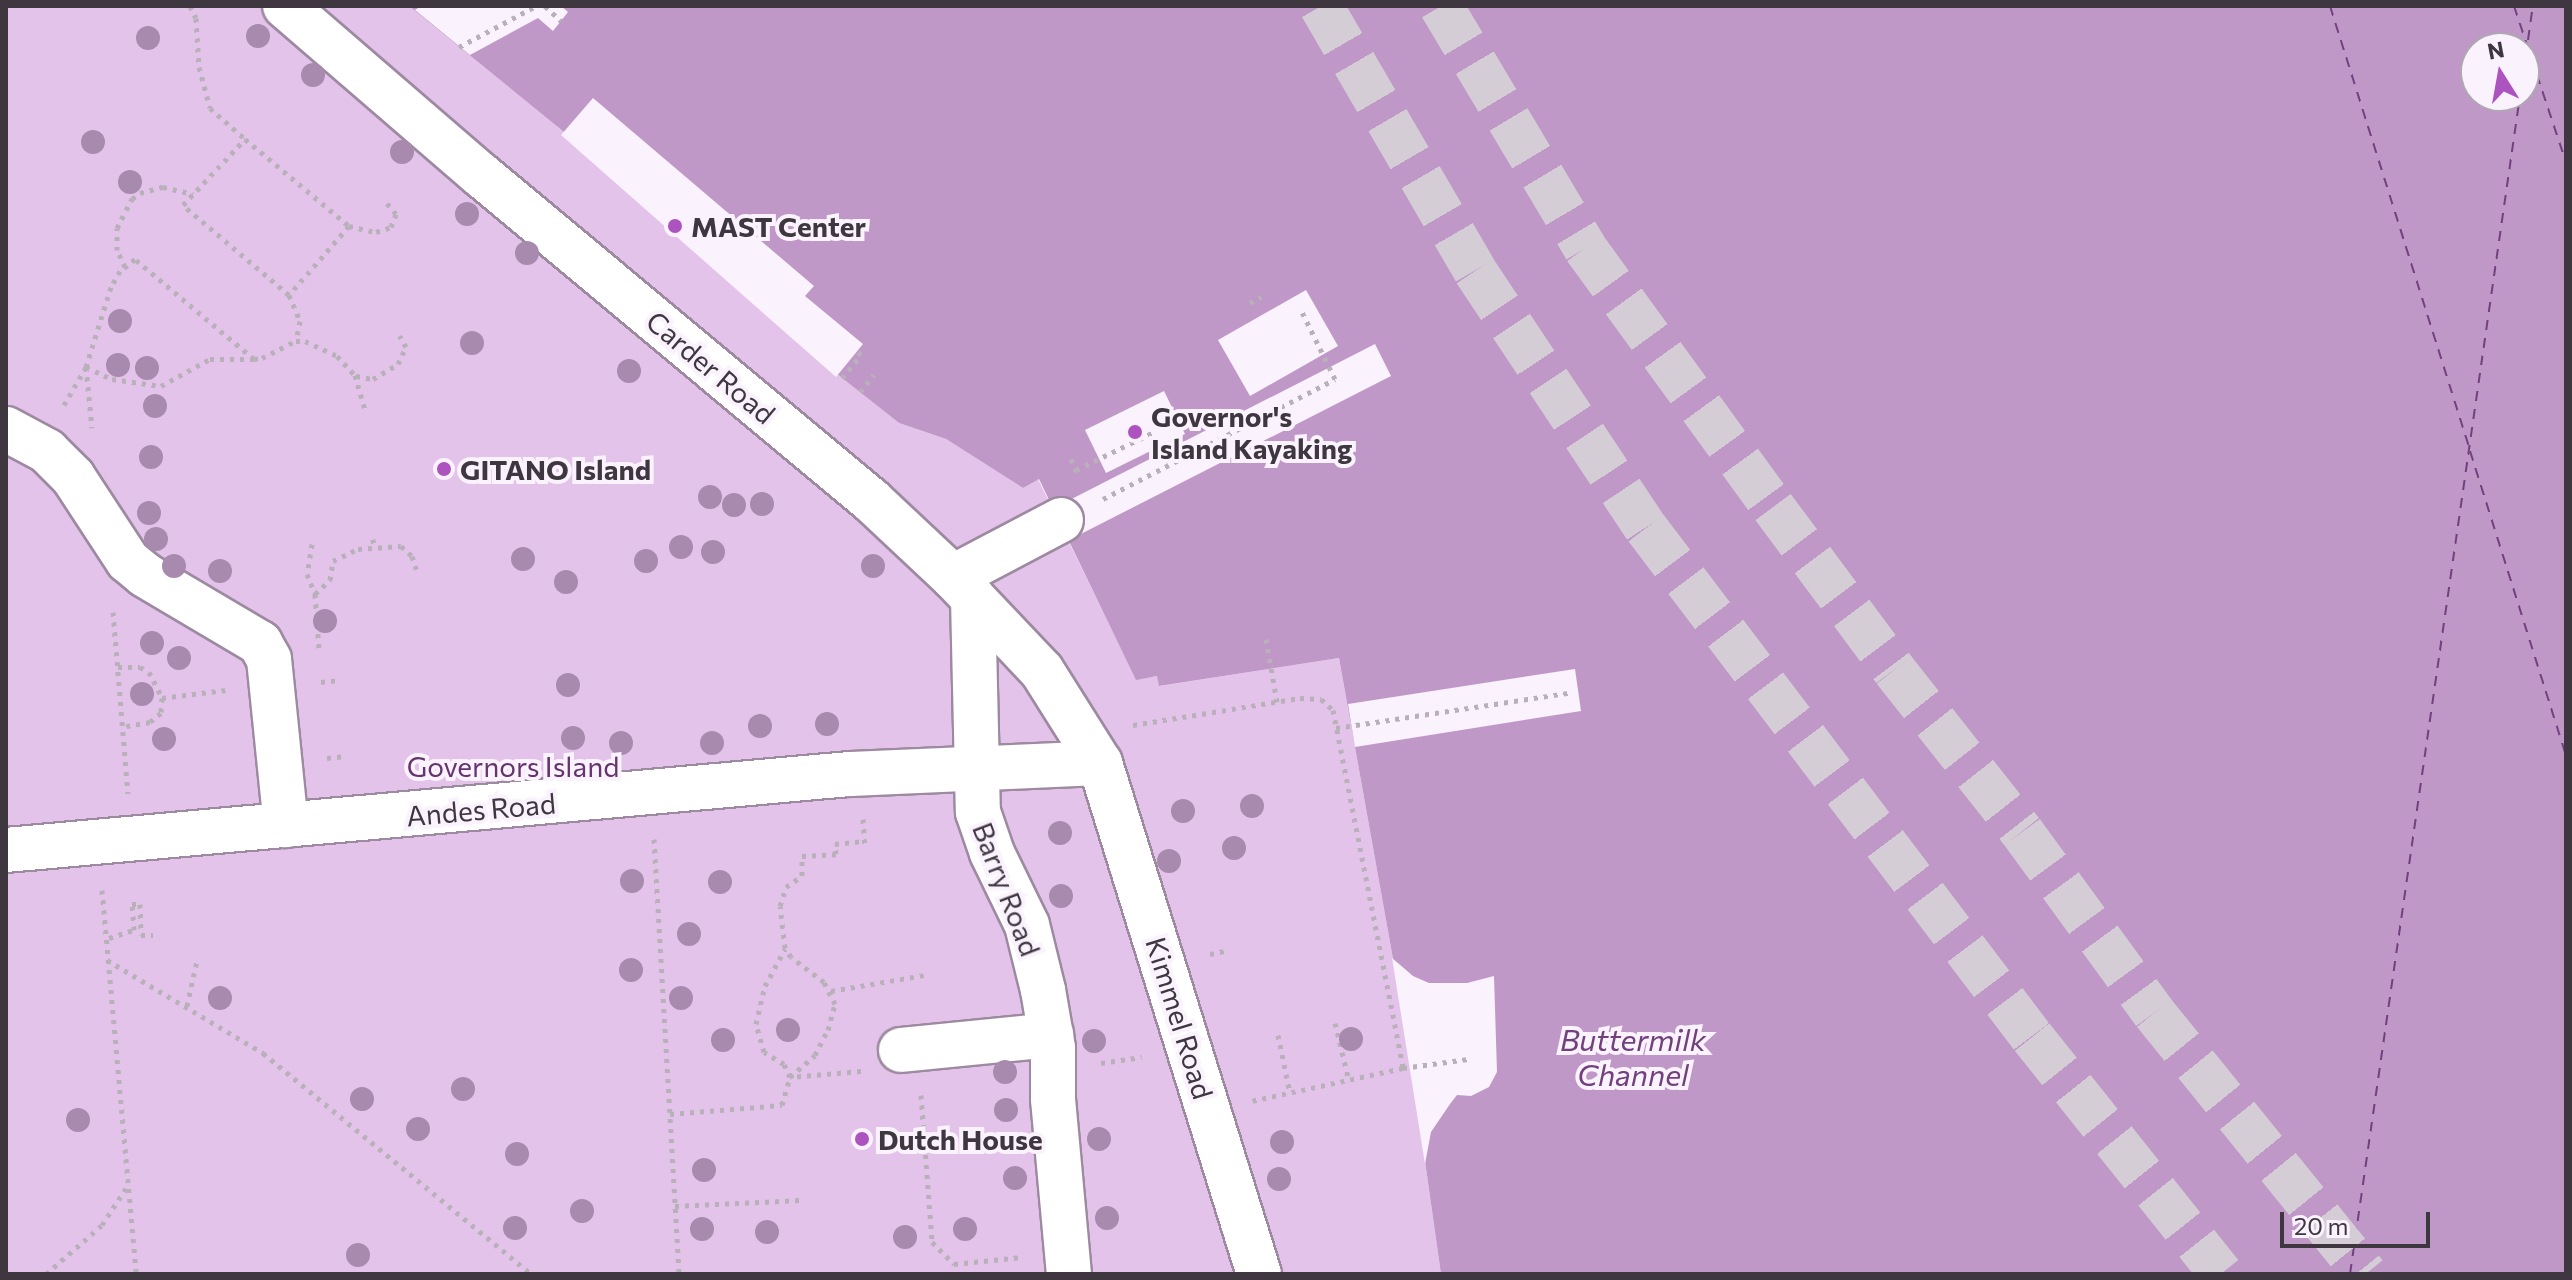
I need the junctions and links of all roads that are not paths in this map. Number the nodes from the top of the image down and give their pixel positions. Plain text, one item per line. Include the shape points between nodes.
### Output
1 (285, 6) edge
2 (6, 429) edge
3 (1061, 520) road end
4 (963, 588) junction
5 (1091, 748) junction
6 (974, 770) junction
7 (286, 825) junction
8 (6, 850) edge
9 (1051, 1035) junction
10 (889, 1060) road end
11 (1067, 1262) edge
12 (1259, 1274) edge

1 - 4 street, Carder Road via 872,501
2 - 7 street via 47,451 73,477 128,561 260,643 269,659
3 - 4 street
4 - 5 street, Carder Road via 1042,671
4 - 6 street, Barry Road
5 - 6 street, Andes Road
5 - 12 street, Kimmel Road
6 - 7 street, Andes Road via 850,774
6 - 9 street, Barry Road via 978,812 1027,925
7 - 8 street, Andes Road
9 - 10 street
9 - 11 street, Barry Road

